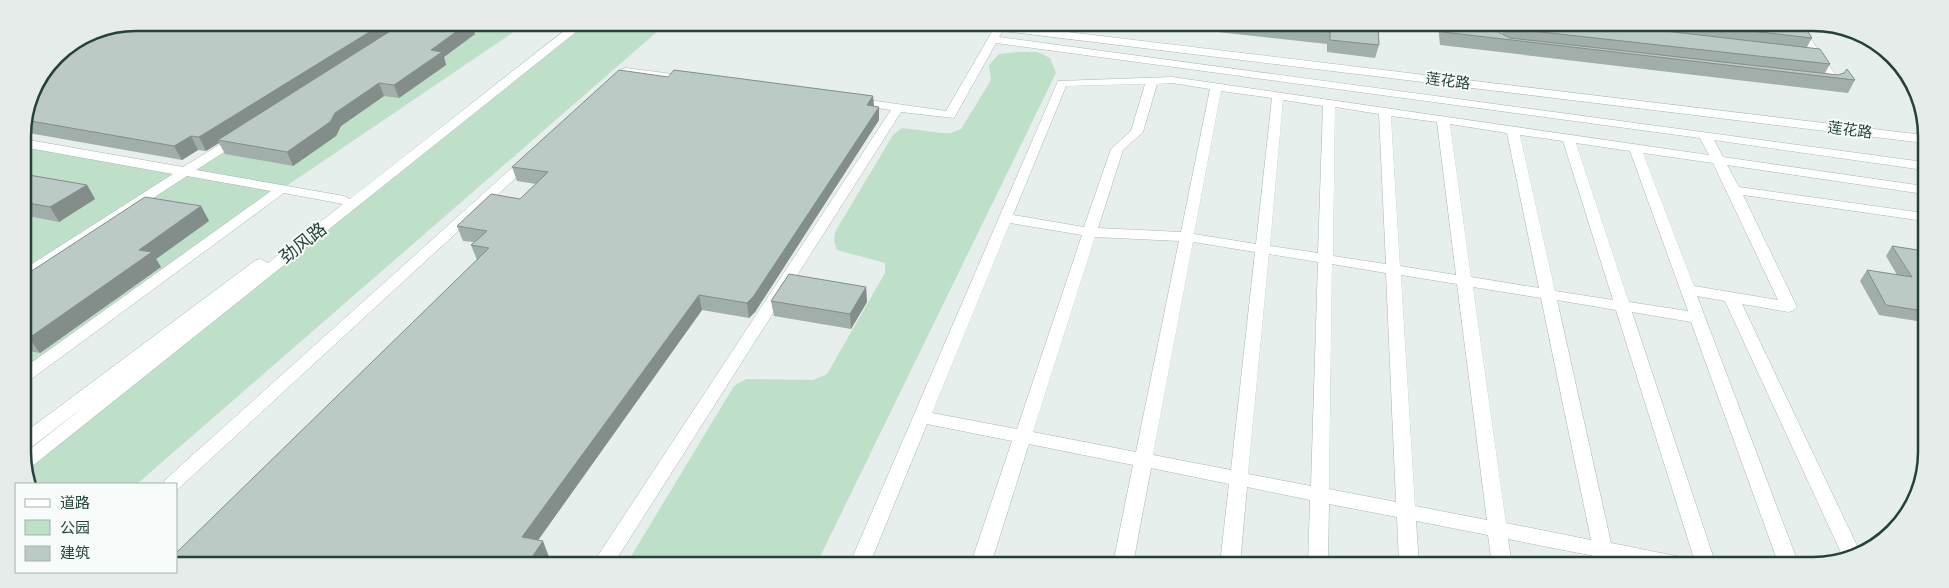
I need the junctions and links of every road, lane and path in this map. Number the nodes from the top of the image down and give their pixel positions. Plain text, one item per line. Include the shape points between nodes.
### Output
1 (558, 31) edge
2 (572, 31) edge
3 (997, 31) edge
4 (1024, 31) edge
5 (1785, 31) edge
6 (993, 39) junction
7 (704, 81) edge
8 (1152, 81) junction
9 (1812, 82) edge
10 (1216, 87) junction
11 (604, 91) edge
12 (1278, 96) junction
13 (840, 100) edge
14 (1329, 104) junction
15 (898, 108) junction
16 (1385, 112) junction
17 (1443, 120) junction
18 (251, 129) edge
19 (1513, 130) junction
20 (1705, 135) junction
21 (1918, 137) edge
22 (1568, 138) junction
23 (31, 144) edge
24 (1635, 148) junction
25 (538, 151) edge
26 (1718, 160) junction
27 (1918, 164) edge
28 (184, 171) junction
29 (282, 189) junction
30 (1918, 189) edge
31 (1734, 190) junction
32 (344, 200) junction
33 (1918, 216) edge
34 (1005, 218) junction
35 (1090, 232) junction
36 (1187, 236) junction
37 (1262, 249) junction
38 (1326, 259) junction
39 (1394, 270) junction
40 (31, 271) edge
41 (1464, 281) junction
42 (1687, 290) junction
43 (1548, 294) junction
44 (1731, 297) junction
45 (1622, 306) junction
46 (1698, 318) junction
47 (31, 371) edge
48 (921, 417) junction
49 (1023, 437) junction
50 (31, 438) edge
51 (31, 457) edge
52 (1143, 460) junction
53 (1239, 479) junction
54 (173, 483) edge
55 (1320, 495) junction
56 (1406, 512) junction
57 (1498, 529) junction
58 (1850, 550) edge
59 (607, 557) edge
60 (863, 557) edge
61 (983, 557) edge
62 (1124, 557) edge
63 (1231, 557) edge
64 (1318, 557) edge
65 (1409, 557) edge
66 (1501, 557) edge
67 (1604, 557) edge
68 (1703, 557) edge
69 (1786, 557) edge

1 - 32 street, 劲风路
2 - 51 street, 劲风路
3 - 6 street
4 - 21 street, 莲花路
5 - 9 street via 1805,38 1813,56 1833,80 1831,83
6 - 15 street via 950,115
6 - 20 street
7 - 11 street via 626,71
8 - 10 street via 1172,80
8 - 34 street via 1062,83
8 - 35 street via 1137,132 1116,149
10 - 12 street
10 - 36 street
12 - 14 street
12 - 37 street
13 - 15 street
14 - 16 street
14 - 38 street
15 - 59 street
16 - 17 street
16 - 39 street
17 - 19 street
17 - 41 street
18 - 28 street
19 - 22 street
19 - 43 street
20 - 26 street
20 - 27 street
22 - 24 street
22 - 45 street
23 - 28 street
24 - 26 street
24 - 42 street
25 - 54 street
26 - 30 street
26 - 31 street
28 - 29 street
28 - 40 street
29 - 32 street
29 - 47 street
31 - 33 street
31 - 44 street via 1789,307
32 - 50 street, 劲风路
34 - 35 street
34 - 48 street
35 - 36 street
35 - 49 street
36 - 37 street
36 - 52 street
37 - 38 street
37 - 53 street
38 - 39 street
38 - 55 street
39 - 41 street
39 - 56 street
41 - 43 street
41 - 57 street
42 - 44 street
42 - 46 street
43 - 45 street
43 - 67 street
44 - 58 street
45 - 46 street
45 - 68 street
46 - 69 street
48 - 49 street
48 - 60 street
49 - 52 street
49 - 61 street
52 - 53 street
52 - 62 street
53 - 55 street
53 - 63 street
55 - 56 street
55 - 64 street
56 - 57 street
56 - 65 street
57 - 66 street
57 - 67 street

